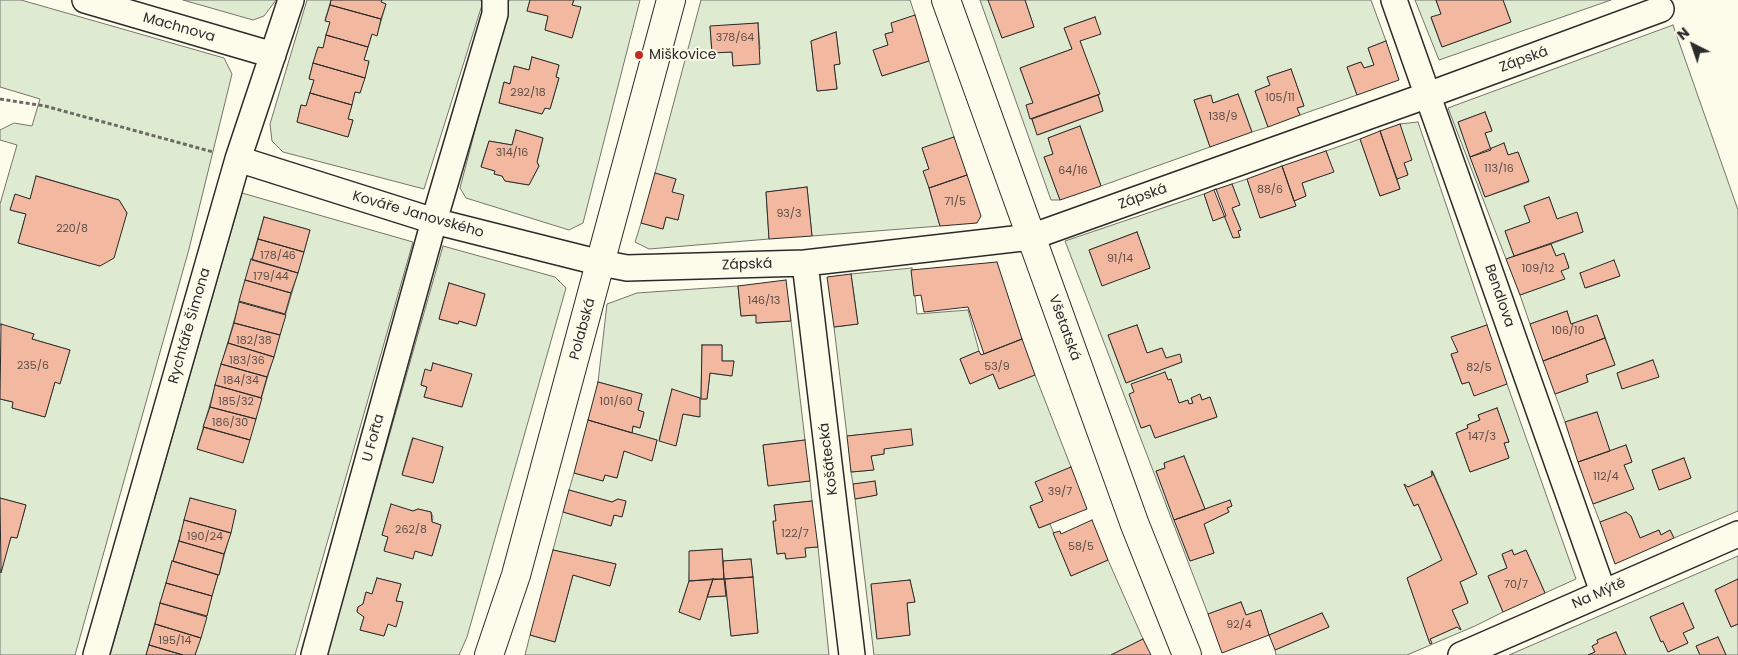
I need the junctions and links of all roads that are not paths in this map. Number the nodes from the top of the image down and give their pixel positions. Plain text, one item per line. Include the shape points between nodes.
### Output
1 (85, 0) edge
2 (291, 0) edge
3 (495, 0) edge
4 (671, 0) edge
5 (946, 0) edge
6 (1394, 0) edge
7 (1661, 9) dead end
8 (273, 56) junction
9 (1428, 96) junction
10 (226, 156) junction
11 (434, 221) junction
12 (1031, 237) junction
13 (601, 263) junction
14 (805, 263) junction
15 (1738, 534) edge
16 (1603, 592) junction
17 (96, 655) edge
18 (314, 655) edge
19 (489, 655) edge
20 (852, 655) edge
21 (1187, 655) edge
22 (1461, 655) edge

1 - 8 street, Machnova
2 - 8 street, Rychtáře Šimona
3 - 11 street via 495,14
4 - 13 street, Polabská
5 - 12 street, Všetatská
6 - 9 street, Bendlova
7 - 9 street, Zápská
8 - 10 street, Rychtáře Šimona
9 - 12 street, Zápská
9 - 16 street, Bendlova
10 - 11 street, Kováře Janovského
10 - 17 street, Rychtáře Šimona
11 - 13 street, Kováře Janovského
11 - 18 street, U Fořta
12 - 14 street, Zápská
12 - 21 street, Všetatská via 1135,525
13 - 14 street, Zápská via 627,268
13 - 19 street, Polabská via 516,575
14 - 20 street, Košátecká
15 - 16 street, Na Mýtě
16 - 22 street, Na Mýtě

